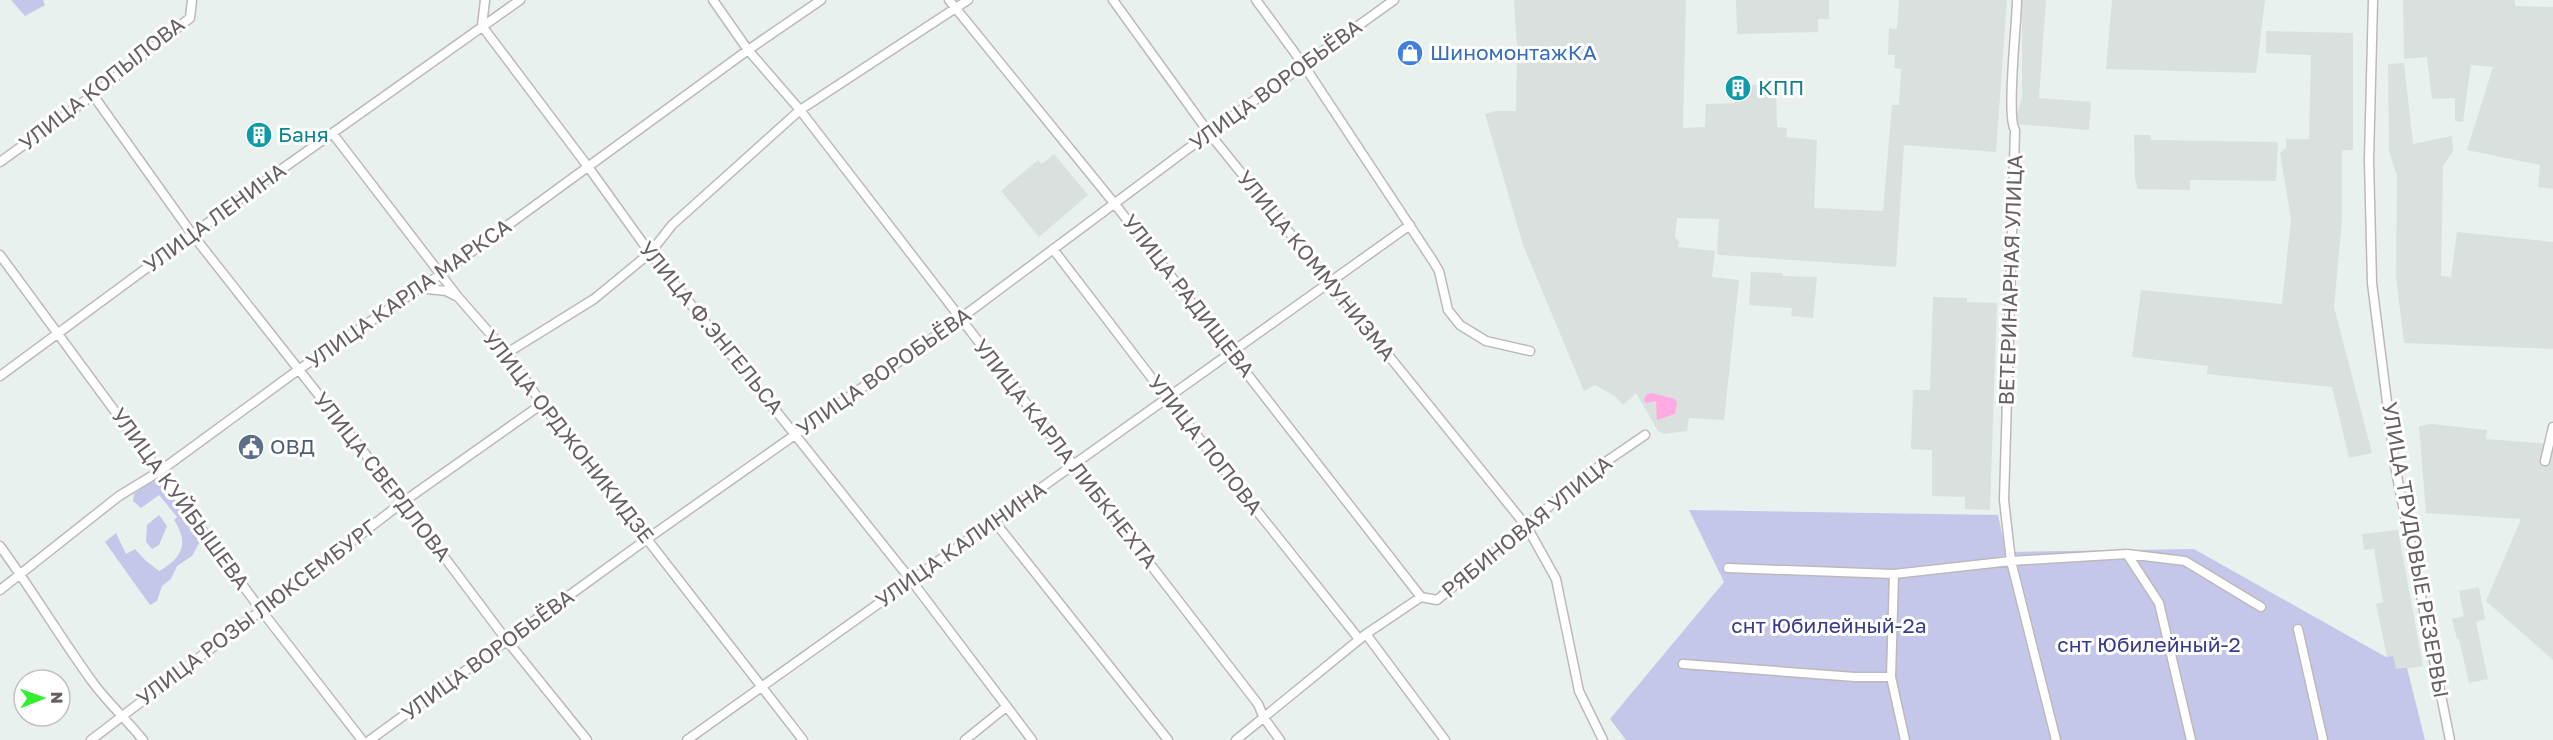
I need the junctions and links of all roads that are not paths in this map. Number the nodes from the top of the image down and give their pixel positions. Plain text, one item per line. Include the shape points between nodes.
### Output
1 (192, 0) edge
2 (485, 0) edge
3 (520, 0) edge
4 (713, 0) edge
5 (821, 0) edge
6 (949, 0) edge
7 (968, 0) edge
8 (1113, 0) edge
9 (1256, 0) edge
10 (1394, 0) edge
11 (2017, 0) edge
12 (2373, 0) edge
13 (955, 8) junction
14 (482, 26) junction
15 (748, 50) junction
16 (1303, 64) junction
17 (93, 95) junction
18 (800, 110) junction
19 (1209, 133) junction
20 (333, 134) junction
21 (0, 162) edge
22 (589, 168) junction
23 (1114, 202) junction
24 (1410, 225) junction
25 (192, 234) junction
26 (1053, 249) junction
27 (650, 253) junction
28 (0, 255) edge
29 (441, 274) junction
30 (1329, 282) junction
31 (418, 288) junction
32 (458, 297) junction
33 (961, 318) junction
34 (59, 334) junction
35 (1530, 351) dead end
36 (1231, 352) junction
37 (507, 353) junction
38 (298, 370) junction
39 (0, 376) edge
40 (1167, 398) junction
41 (542, 404) junction
42 (2553, 427) edge
43 (796, 435) junction
44 (1645, 435) dead end
45 (2546, 461) dead end
46 (1074, 466) junction
47 (160, 471) junction
48 (403, 502) junction
49 (994, 521) junction
50 (1527, 527) junction
51 (647, 539) junction
52 (0, 546) edge
53 (2127, 554) junction
54 (2012, 561) junction
55 (1728, 568) dead end
56 (20, 573) junction
57 (1894, 574) junction
58 (911, 580) junction
59 (0, 590) edge
60 (1421, 597) junction
61 (2261, 607) dead end
62 (261, 610) junction
63 (2298, 628) dead end
64 (1362, 637) junction
65 (508, 642) junction
66 (1683, 664) dead end
67 (1891, 677) junction
68 (763, 688) junction
69 (1006, 707) junction
70 (123, 715) junction
71 (1264, 718) junction
72 (91, 740) edge
73 (143, 740) edge
74 (362, 740) edge
75 (370, 740) edge
76 (587, 740) edge
77 (687, 740) edge
78 (803, 740) edge
79 (966, 740) edge
80 (1032, 740) edge
81 (1168, 740) edge
82 (1236, 740) edge
83 (1280, 740) edge
84 (1445, 740) edge
85 (1604, 740) edge
86 (1905, 740) edge
87 (2056, 740) edge
88 (2191, 740) edge
89 (2322, 740) edge
90 (2450, 740) edge

1 - 17 street, УЛИЦА КОПЫЛОВА via 190,18
2 - 14 street
3 - 14 street, УЛИЦА ЛЕНИНА
4 - 15 street, УЛИЦА КАРЛА ЛИБКНЕХТА
5 - 15 street, УЛИЦА КАРЛА МАРКСА
6 - 13 street, УЛИЦА РАДИЩЕВА
7 - 13 street
8 - 19 street, УЛИЦА КОММУНИЗМА
9 - 16 street
10 - 16 street, УЛИЦА ВОРОБЬЁВА
11 - 54 street, ВЕТЕРИНАРНАЯ УЛИЦА via 2004,500
12 - 90 street, УЛИЦА ТРУДОВЫЕ РЕЗЕРВЫ via 2369,160 2372,283 2395,466
13 - 18 street
13 - 23 street, УЛИЦА РАДИЩЕВА
14 - 20 street, УЛИЦА ЛЕНИНА
14 - 22 street, УЛИЦА Ф.ЭНГЕЛЬСА
15 - 18 street, УЛИЦА КАРЛА ЛИБКНЕХТА
15 - 22 street, УЛИЦА КАРЛА МАРКСА
16 - 19 street, УЛИЦА ВОРОБЬЁВА
16 - 24 street
17 - 21 street, УЛИЦА КОПЫЛОВА
17 - 25 street, УЛИЦА СВЕРДЛОВА
18 - 27 street via 672,225
18 - 33 street, УЛИЦА КАРЛА ЛИБКНЕХТА
19 - 23 street, УЛИЦА ВОРОБЬЁВА
19 - 30 street, УЛИЦА КОММУНИЗМА
20 - 25 street, УЛИЦА ЛЕНИНА
20 - 29 street, УЛИЦА ОРДЖОНИКИДЗЕ
22 - 27 street, УЛИЦА Ф.ЭНГЕЛЬСА
22 - 29 street, УЛИЦА КАРЛА МАРКСА
23 - 26 street, УЛИЦА ВОРОБЬЁВА
23 - 36 street, УЛИЦА РАДИЩЕВА
24 - 30 street, УЛИЦА КАЛИНИНА
24 - 35 street via 1439,272 1453,318 1478,338
25 - 34 street, УЛИЦА ЛЕНИНА
25 - 38 street, УЛИЦА СВЕРДЛОВА
26 - 33 street, УЛИЦА ВОРОБЬЁВА
26 - 40 street, УЛИЦА ПОПОВА
27 - 37 street via 594,299
27 - 43 street, УЛИЦА Ф.ЭНГЕЛЬСА
28 - 34 street, УЛИЦА КУЙБЫШЕВА
29 - 31 street, УЛИЦА КАРЛА МАРКСА
29 - 32 street, УЛИЦА ОРДЖОНИКИДЗЕ
30 - 36 street, УЛИЦА КАЛИНИНА
30 - 50 street, УЛИЦА КОММУНИЗМА
31 - 32 street via 446,291
31 - 38 street, УЛИЦА КАРЛА МАРКСА
32 - 37 street, УЛИЦА ОРДЖОНИКИДЗЕ
33 - 43 street, УЛИЦА ВОРОБЬЁВА
33 - 46 street, УЛИЦА КАРЛА ЛИБКНЕХТА
34 - 39 street, УЛИЦА ЛЕНИНА
34 - 47 street, УЛИЦА КУЙБЫШЕВА
36 - 40 street, УЛИЦА КАЛИНИНА
36 - 60 street, УЛИЦА РАДИЩЕВА
37 - 41 street, УЛИЦА ОРДЖОНИКИДЗЕ
38 - 47 street, УЛИЦА КАРЛА МАРКСА
38 - 48 street, УЛИЦА СВЕРДЛОВА
40 - 46 street, УЛИЦА КАЛИНИНА
40 - 64 street, УЛИЦА ПОПОВА
41 - 48 street, УЛИЦА РОЗЫ ЛЮКСЕМБУРГ
41 - 51 street, УЛИЦА ОРДЖОНИКИДЗЕ
42 - 45 street
43 - 51 street, УЛИЦА ВОРОБЬЁВА
43 - 58 street, УЛИЦА Ф.ЭНГЕЛЬСА
44 - 50 street, РЯБИНОВАЯ УЛИЦА via 1588,474
46 - 49 street, УЛИЦА КАЛИНИНА
46 - 71 street, УЛИЦА КАРЛА ЛИБКНЕХТА via 1258,704
47 - 56 street, УЛИЦА КАРЛА МАРКСА via 119,496
47 - 62 street, УЛИЦА КУЙБЫШЕВА
48 - 62 street, УЛИЦА РОЗЫ ЛЮКСЕМБУРГ
48 - 65 street, УЛИЦА СВЕРДЛОВА
49 - 58 street, УЛИЦА КАЛИНИНА
49 - 81 street
50 - 60 street, РЯБИНОВАЯ УЛИЦА via 1437,600
50 - 85 street, УЛИЦА КОММУНИЗМА via 1556,579 1579,691
51 - 65 street, УЛИЦА ВОРОБЬЁВА
51 - 68 street, УЛИЦА ОРДЖОНИКИДЗЕ
52 - 56 street
53 - 54 street
53 - 61 street via 2185,561
53 - 88 street via 2159,603
54 - 57 street
54 - 87 street, ВЕТЕРИНАРНАЯ УЛИЦА
55 - 57 street
56 - 59 street, УЛИЦА КАРЛА МАРКСА
56 - 70 street via 89,677
57 - 67 street
58 - 68 street, УЛИЦА КАЛИНИНА
58 - 69 street, УЛИЦА Ф.ЭНГЕЛЬСА
60 - 64 street, РЯБИНОВАЯ УЛИЦА
62 - 70 street, УЛИЦА РОЗЫ ЛЮКСЕМБУРГ
62 - 74 street, УЛИЦА КУЙБЫШЕВА
63 - 89 street
64 - 71 street, РЯБИНОВАЯ УЛИЦА
64 - 84 street, УЛИЦА ПОПОВА
65 - 75 street, УЛИЦА ВОРОБЬЁВА
65 - 76 street, УЛИЦА СВЕРДЛОВА
66 - 67 street
67 - 86 street
68 - 77 street, УЛИЦА КАЛИНИНА
68 - 78 street, УЛИЦА ОРДЖОНИКИДЗЕ
69 - 79 street
69 - 80 street, УЛИЦА Ф.ЭНГЕЛЬСА
70 - 72 street, УЛИЦА РОЗЫ ЛЮКСЕМБУРГ
70 - 73 street
71 - 82 street, РЯБИНОВАЯ УЛИЦА
71 - 83 street, УЛИЦА КАРЛА ЛИБКНЕХТА

